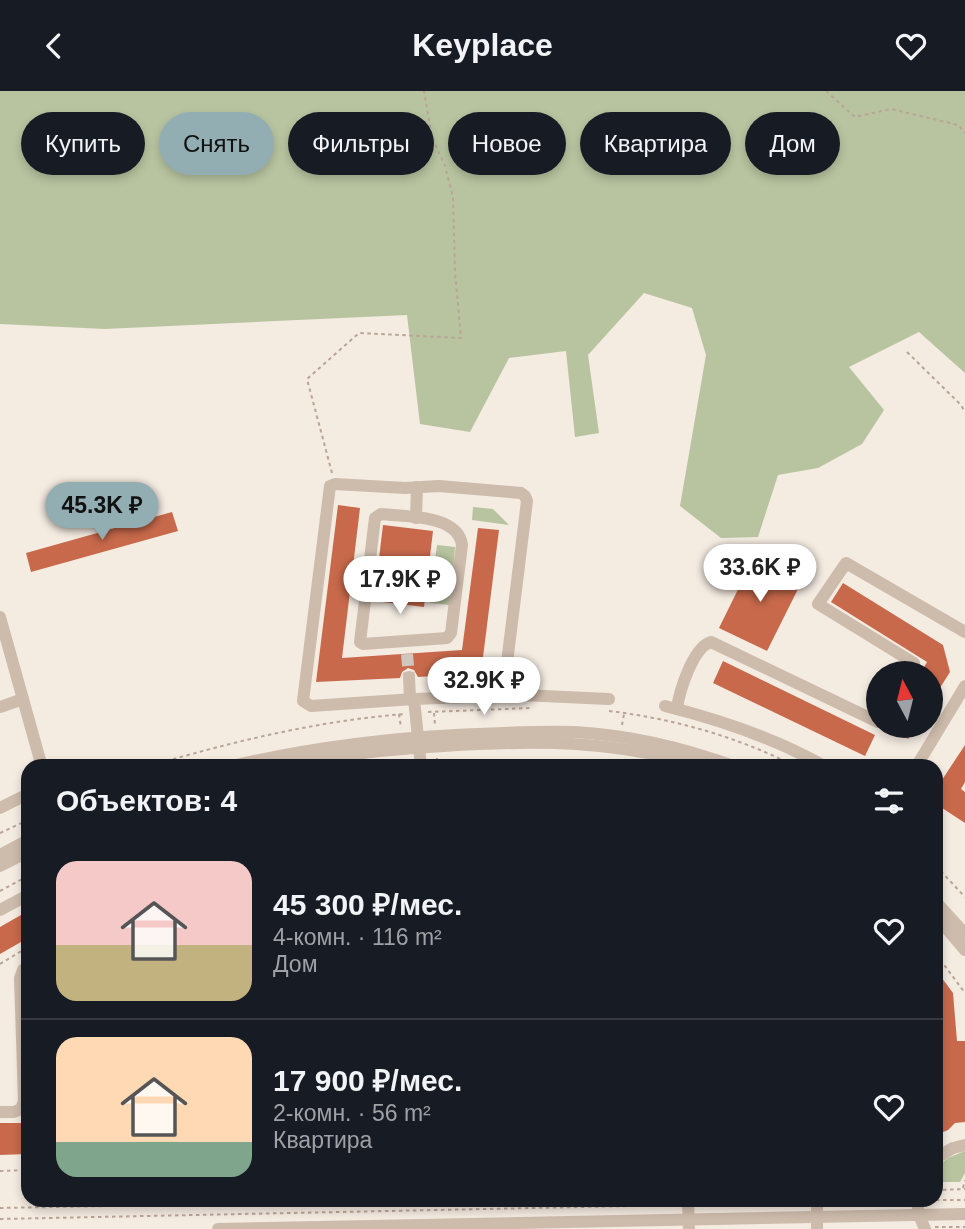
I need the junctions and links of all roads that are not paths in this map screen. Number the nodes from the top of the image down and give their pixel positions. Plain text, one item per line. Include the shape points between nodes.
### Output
1 (417, 487) junction
2 (416, 518) junction
3 (0, 617) edge
4 (965, 632) edge
5 (911, 661) edge
6 (409, 677) tunnel mouth
7 (965, 686) edge
8 (503, 695) junction
9 (23, 699) junction
10 (412, 699) junction
11 (607, 705) road end
12 (0, 707) edge
13 (866, 716) edge
14 (419, 742) junction
15 (40, 759) edge
16 (306, 759) edge
17 (420, 759) edge
18 (672, 759) edge
19 (710, 759) edge
20 (810, 759) edge
21 (921, 759) edge
22 (21, 798) edge
23 (0, 808) edge
24 (21, 844) edge
25 (0, 855) edge
26 (21, 856) edge
27 (0, 866) edge
28 (21, 899) edge
29 (0, 910) edge
30 (943, 910) edge
31 (943, 924) edge
32 (965, 934) edge
33 (965, 950) edge
34 (21, 975) edge
35 (21, 1009) edge
36 (21, 1109) edge
37 (0, 1112) edge
38 (965, 1145) edge
39 (943, 1154) edge
40 (688, 1207) edge
41 (919, 1207) edge
42 (817, 1223) edge
43 (923, 1224) edge
44 (689, 1225) edge
45 (964, 1225) edge
46 (508, 1226) edge
47 (554, 1226) edge
48 (400, 1227) edge
49 (218, 1229) edge

1 - 2 street
1 - 8 street via 521,493 526,498
1 - 10 street via 335,484 328,490 303,701 311,706
2 - 2 street via 446,523 462,545 450,635 407,647 362,644 376,516
3 - 9 street
4 - 5 street via 846,563 818,604
6 - 10 street
7 - 21 street
8 - 10 street
8 - 11 street
9 - 12 street
9 - 15 street
10 - 14 street
13 - 20 street via 711,642 700,648 671,708 763,736
14 - 16 street
14 - 17 street
14 - 18 street via 565,742 619,746
14 - 19 street via 576,732 665,745
22 - 23 street
24 - 25 street
26 - 27 street
28 - 29 street
30 - 32 street
31 - 33 street
34 - 35 street
36 - 37 street
38 - 39 street
40 - 44 street
41 - 43 street
42 - 43 street
42 - 44 street
43 - 45 street
44 - 47 street
46 - 47 street
46 - 48 street
48 - 49 street

